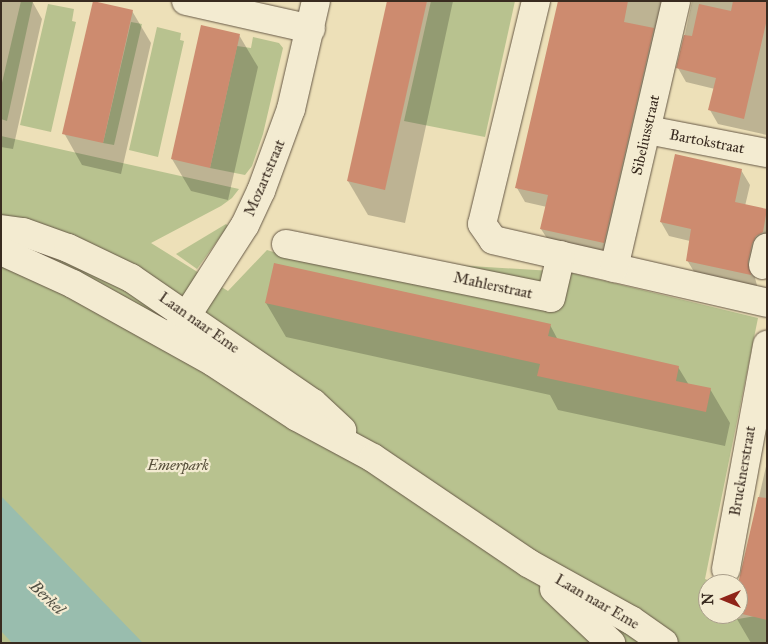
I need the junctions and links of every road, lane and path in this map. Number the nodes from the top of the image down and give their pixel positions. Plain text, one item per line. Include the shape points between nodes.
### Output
1 (186, 1) edge
2 (316, 1) edge
3 (536, 1) edge
4 (676, 1) edge
5 (311, 29) junction
6 (647, 130) junction
7 (767, 153) edge
8 (1, 229) edge
9 (286, 244) dead end
10 (1, 251) edge
11 (561, 255) junction
12 (614, 268) junction
13 (767, 303) edge
14 (187, 315) junction
15 (173, 338) junction
16 (767, 344) edge
17 (373, 458) junction
18 (528, 563) junction
19 (726, 569) dead end
20 (611, 643) edge
21 (664, 643) edge

1 - 5 street
2 - 5 street, Mozartstraat
3 - 11 street via 482,224 493,240
4 - 6 street, Sibeliusstraat
5 - 14 street, Mozartstraat via 291,109 261,191 245,225
6 - 7 street, Bartokstraat
6 - 12 street, Sibeliusstraat
8 - 14 street, Laan naar Eme via 23,232 132,278
9 - 11 street, Mahlerstraat via 551,298
10 - 15 street, Laan naar Eme via 73,284
11 - 12 street
12 - 13 street
14 - 15 street, Mozartstraat
14 - 17 street, Laan naar Eme via 313,403
15 - 17 street, Laan naar Eme via 297,417
16 - 19 street, Brucknerstraat
17 - 18 street, Laan naar Eme
18 - 20 street, Laan naar Eme
18 - 21 street, Laan naar Eme via 631,620

